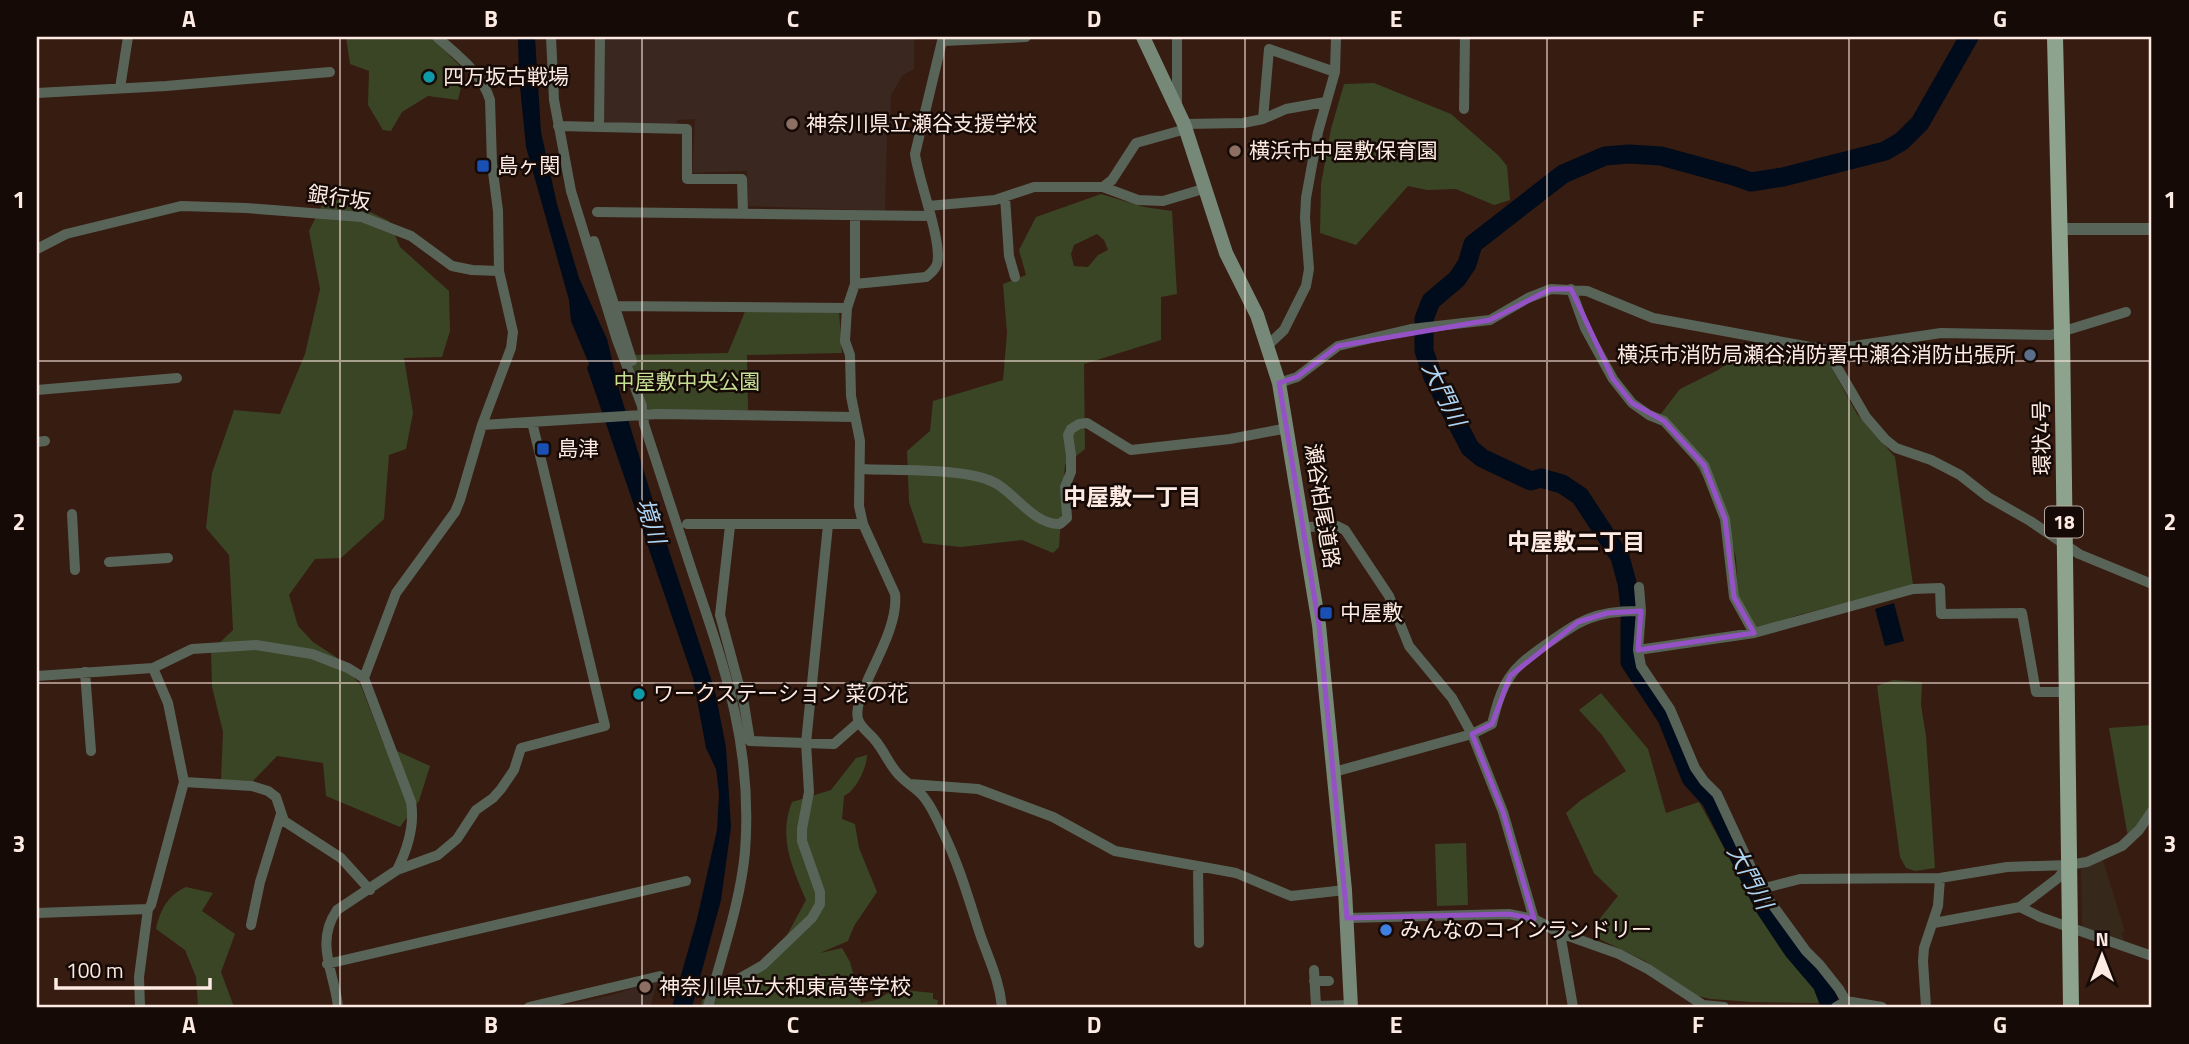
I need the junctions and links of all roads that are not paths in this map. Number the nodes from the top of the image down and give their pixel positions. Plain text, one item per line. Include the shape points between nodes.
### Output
1 (128, 37) edge
2 (437, 37) edge
3 (551, 37) edge
4 (600, 37) edge
5 (1026, 37) edge
6 (1143, 37) edge
7 (1177, 37) edge
8 (1336, 37) edge
9 (1465, 37) edge
10 (2055, 37) edge
11 (944, 39) edge
12 (330, 72) dead end
13 (1335, 72) junction
14 (120, 88) junction
15 (37, 93) edge
16 (1325, 102) junction
17 (1464, 109) dead end
18 (1263, 119) junction
19 (1182, 121) junction
20 (558, 126) junction
21 (599, 127) junction
22 (1103, 187) junction
23 (1203, 189) junction
24 (1005, 197) junction
25 (930, 211) junction
26 (597, 212) dead end
27 (743, 214) junction
28 (855, 215) junction
29 (2060, 229) junction
30 (2152, 229) edge
31 (588, 243) junction
32 (37, 249) edge
33 (499, 271) junction
34 (1014, 277) dead end
35 (855, 284) junction
36 (1571, 289) junction
37 (615, 306) junction
38 (847, 308) junction
39 (2126, 312) dead end
40 (2062, 333) junction
41 (1267, 346) junction
42 (1827, 350) junction
43 (630, 374) junction
44 (177, 378) dead end
45 (1279, 383) junction
46 (37, 390) edge
47 (640, 415) junction
48 (854, 417) junction
49 (532, 422) junction
50 (482, 425) junction
51 (1288, 428) junction
52 (861, 469) junction
53 (72, 514) dead end
54 (687, 524) dead end
55 (863, 524) junction
56 (828, 525) junction
57 (730, 526) junction
58 (1304, 527) junction
59 (2064, 544) junction
60 (168, 558) dead end
61 (109, 562) dead end
62 (75, 570) dead end
63 (2152, 584) edge
64 (1639, 587) dead end
65 (1634, 611) junction
66 (1754, 634) junction
67 (1637, 650) junction
68 (153, 668) junction
69 (85, 672) junction
70 (37, 676) edge
71 (363, 678) junction
72 (2066, 692) junction
73 (859, 722) junction
74 (1472, 734) junction
75 (806, 743) junction
76 (91, 751) dead end
77 (1334, 772) junction
78 (184, 782) junction
79 (910, 784) junction
80 (2152, 811) edge
81 (282, 814) junction
82 (2068, 865) junction
83 (1198, 867) junction
84 (397, 870) junction
85 (1940, 878) junction
86 (686, 881) dead end
87 (1761, 889) junction
88 (370, 890) junction
89 (1345, 890) junction
90 (2021, 907) junction
91 (148, 909) junction
92 (37, 913) edge
93 (1347, 918) junction
94 (1534, 919) junction
95 (1934, 923) junction
96 (251, 925) dead end
97 (2070, 927) junction
98 (1560, 933) junction
99 (1199, 943) dead end
100 (2152, 957) edge
101 (327, 964) junction
102 (660, 976) dead end
103 (1329, 981) dead end
104 (712, 994) junction
105 (1839, 1005) edge
106 (1351, 1006) edge
107 (140, 1007) edge
108 (338, 1007) edge
109 (529, 1007) edge
110 (708, 1007) edge
111 (1002, 1007) edge
112 (1573, 1007) edge
113 (1724, 1007) edge
114 (1882, 1007) edge
115 (1926, 1007) edge
116 (2071, 1007) edge

1 - 14 street
2 - 33 street via 477,75 490,100
3 - 20 street
4 - 21 street
5 - 11 street
6 - 19 main road, 瀬谷柏尾道路
7 - 19 street
8 - 13 street
9 - 17 street
10 - 29 main road, 環状4号 / 18
11 - 25 street via 915,154
12 - 14 street
13 - 16 street
13 - 18 street via 1269,49
14 - 15 street
16 - 18 street via 1286,109
16 - 41 street via 1306,198 1306,286 1284,330
18 - 19 street via 1243,123
19 - 22 street via 1136,143
19 - 23 main road, 瀬谷柏尾道路
20 - 21 street
20 - 31 street via 571,191
21 - 27 street via 687,129 687,179 742,179
22 - 23 street via 1138,200 1163,201
22 - 24 street via 1034,187
23 - 41 main road, 瀬谷柏尾道路
24 - 25 street
24 - 34 street
25 - 28 street
25 - 35 street via 938,257 932,272
26 - 27 street
27 - 28 street
28 - 35 street
29 - 30 street
29 - 40 main road, 環状4号 / 18
31 - 37 street via 594,242
31 - 43 street
32 - 33 street, 銀行坂 via 66,234 181,206 246,208 362,217 411,236 452,266
33 - 50 street via 513,332
35 - 38 street
36 - 42 street via 1653,318
36 - 45 street via 1551,289 1490,320 1338,346 1297,377
36 - 66 street via 1585,328 1613,379 1632,403 1664,421 1704,465 1725,520 1734,597
37 - 38 street
37 - 43 street via 634,369
38 - 48 street via 845,341
39 - 40 street
40 - 42 street via 1941,333
40 - 59 main road, 環状4号 / 18
41 - 45 main road, 瀬谷柏尾道路
42 - 59 street via 1885,439 1960,475
43 - 47 street via 642,406
44 - 46 street
45 - 51 main road, 瀬谷柏尾道路
47 - 48 street
47 - 49 street
47 - 104 street via 727,679 744,760 744,853 736,905
48 - 52 street
49 - 50 street
49 - 84 street via 605,726 521,748 501,789 476,810 457,839 438,855
50 - 71 street via 455,512 396,593
51 - 52 street via 1131,450 1096,428 1079,424 1068,435 1071,472 1065,487 1066,518 1060,524 1044,521 996,483 980,477
51 - 58 main road, 瀬谷柏尾道路
52 - 55 street
53 - 62 street
54 - 57 street
55 - 56 street
55 - 73 street via 896,601 892,627 862,692
56 - 57 street
56 - 75 street
57 - 75 street via 720,615 750,741
58 - 74 street via 1345,530 1389,596 1409,646 1452,698
58 - 77 main road, 瀬谷柏尾道路
59 - 63 street
59 - 72 main road, 環状4号 / 18
60 - 61 street
64 - 65 street
65 - 67 street
65 - 74 street via 1578,622 1522,662 1499,697 1492,724
66 - 67 street
66 - 72 street via 1913,589 1940,588 1941,614 2022,613 2036,692
67 - 87 street via 1641,666 1670,709 1695,768 1717,794
68 - 69 street
68 - 71 street via 192,649 256,645 312,654
68 - 78 street via 168,703
69 - 70 street
69 - 76 street
71 - 84 street via 414,818
72 - 82 main road, 環状4号 / 18
73 - 75 street via 834,744
73 - 79 street
74 - 77 street
74 - 94 street via 1503,812
75 - 104 street via 809,792 802,841 820,904 812,918 763,965
77 - 89 main road, 瀬谷柏尾道路
78 - 81 street via 268,791 276,797
78 - 91 street
79 - 83 street via 978,789 1053,817 1115,851
79 - 111 street via 935,815 958,864 997,976
80 - 82 street via 2122,845 2087,862
81 - 88 street via 284,821 341,859
81 - 96 street
82 - 85 street via 2007,867
82 - 90 street
82 - 97 main road, 環状4号 / 18
83 - 89 street via 1236,873 1291,896
83 - 99 street
84 - 88 street
85 - 87 street via 1800,879
85 - 95 street
86 - 101 street
87 - 105 street
88 - 101 street via 342,905 333,916
89 - 93 main road, 瀬谷柏尾道路
90 - 95 street
90 - 97 street
91 - 92 street
91 - 107 street
93 - 94 street via 1509,914
93 - 106 main road, 瀬谷柏尾道路
94 - 98 street
95 - 115 street via 1924,948
97 - 100 street
97 - 116 main road, 環状4号 / 18
98 - 112 street
98 - 113 street via 1619,954 1703,1005
101 - 108 street
102 - 109 street
103 - 106 street via 1314,976 1316,1006
104 - 110 street
105 - 114 street

